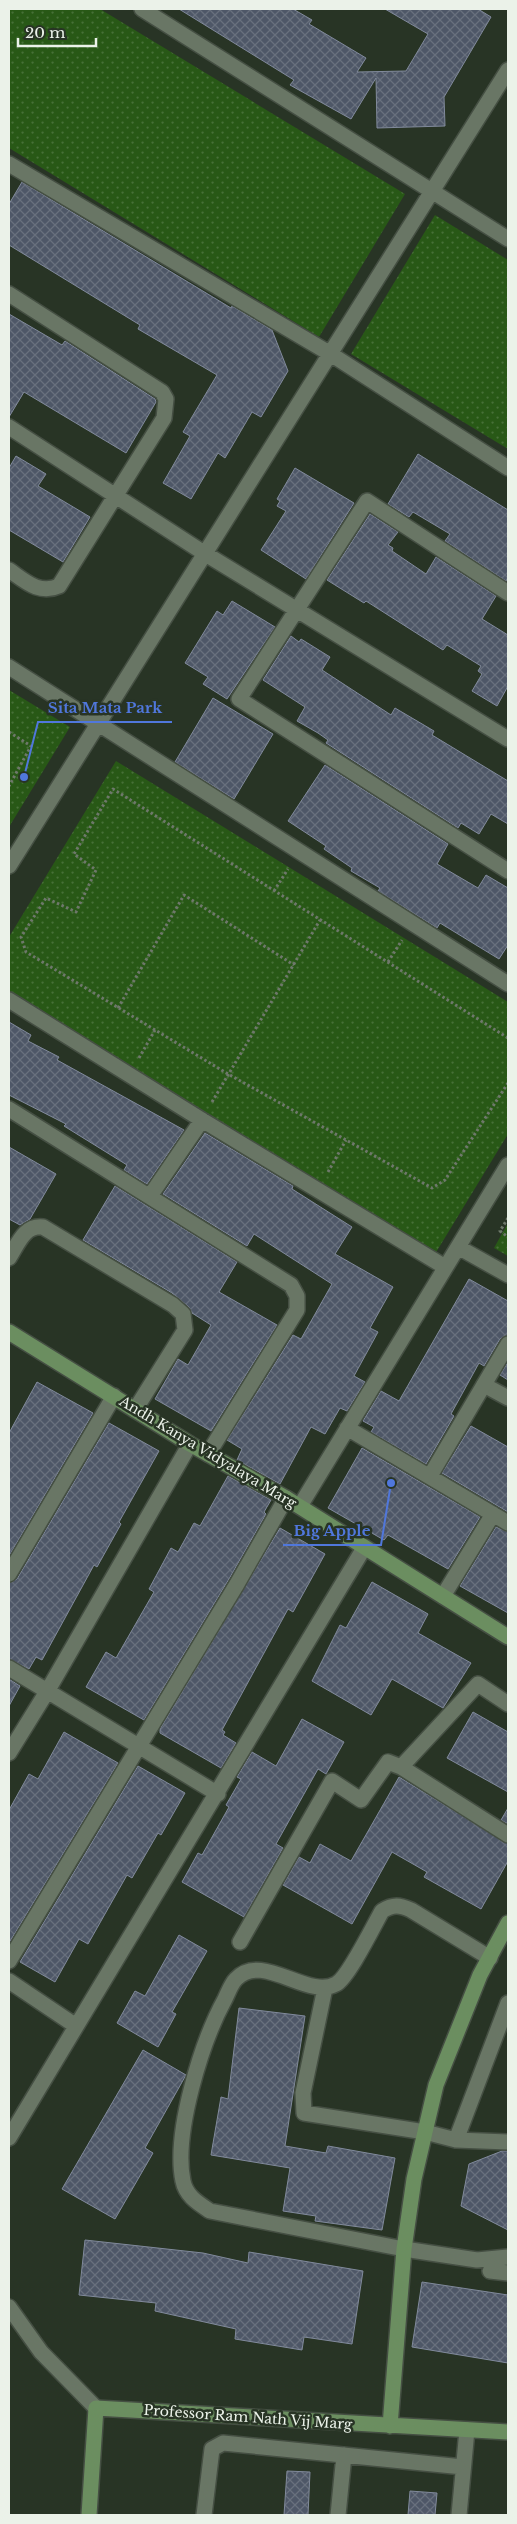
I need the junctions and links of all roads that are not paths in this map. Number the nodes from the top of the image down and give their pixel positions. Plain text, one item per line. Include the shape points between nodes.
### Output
1 (142, 9) edge
2 (508, 70) edge
3 (9, 164) edge
4 (432, 191) junction
5 (508, 239) edge
6 (9, 294) edge
7 (329, 353) junction
8 (9, 427) edge
9 (508, 466) edge
10 (116, 495) junction
11 (204, 553) junction
12 (9, 570) edge
13 (508, 593) edge
14 (297, 610) junction
15 (9, 668) edge
16 (98, 724) junction
17 (508, 739) edge
18 (9, 866) edge
19 (508, 871) edge
20 (508, 984) edge
21 (9, 1000) edge
22 (9, 1109) edge
23 (202, 1120) junction
24 (508, 1165) edge
25 (150, 1196) junction
26 (458, 1247) junction
27 (9, 1258) edge
28 (445, 1267) junction
29 (508, 1276) edge
30 (9, 1332) edge
31 (508, 1344) edge
32 (484, 1385) junction
33 (114, 1396) junction
34 (508, 1398) edge
35 (136, 1410) junction
36 (347, 1428) junction
37 (190, 1444) junction
38 (208, 1454) junction
39 (430, 1476) junction
40 (286, 1498) junction
41 (300, 1506) junction
42 (493, 1514) junction
43 (508, 1523) edge
44 (364, 1548) junction
45 (9, 1574) edge
46 (443, 1596) junction
47 (508, 1637) edge
48 (9, 1668) edge
49 (48, 1690) junction
50 (508, 1704) edge
51 (137, 1746) junction
52 (9, 1753) edge
53 (401, 1767) junction
54 (218, 1794) junction
55 (508, 1835) edge
56 (508, 1923) edge
57 (240, 1942) dead end
58 (490, 1958) junction
59 (9, 1962) edge
60 (9, 1981) edge
61 (325, 1988) junction
62 (508, 2002) edge
63 (76, 2026) junction
64 (425, 2132) junction
65 (9, 2138) edge
66 (456, 2140) junction
67 (508, 2142) edge
68 (404, 2249) junction
69 (508, 2257) edge
70 (490, 2271) dead end
71 (508, 2272) edge
72 (9, 2307) edge
73 (96, 2408) junction
74 (390, 2426) junction
75 (467, 2430) junction
76 (508, 2432) edge
77 (344, 2455) junction
78 (463, 2467) junction
79 (89, 2515) edge
80 (204, 2515) edge
81 (338, 2515) edge
82 (458, 2515) edge

1 - 4 street
2 - 4 street
3 - 7 street
4 - 5 street
4 - 7 street
6 - 10 street via 162,392 166,399 164,418
7 - 9 street
7 - 11 street
8 - 10 street
10 - 11 street
10 - 12 street via 59,586 50,590 38,589
11 - 14 street
11 - 16 street
13 - 14 street via 366,501
14 - 17 street
14 - 19 street via 240,699
15 - 16 street
16 - 18 street
16 - 20 street
21 - 23 street
22 - 25 street
23 - 25 street
23 - 28 street
24 - 26 street
25 - 38 street via 291,1285 297,1296 297,1310
26 - 28 street
26 - 29 street
27 - 35 street via 24,1232 34,1226 43,1227 183,1314 185,1330
28 - 36 street
30 - 33 street, Andh Kanya Vidyalaya Marg
31 - 32 street
32 - 34 street
32 - 39 street
33 - 35 street, Andh Kanya Vidyalaya Marg
33 - 45 street
35 - 37 street, Andh Kanya Vidyalaya Marg
36 - 39 street
36 - 41 street
37 - 38 street, Andh Kanya Vidyalaya Marg
37 - 49 street
38 - 40 street, Andh Kanya Vidyalaya Marg
39 - 42 street
40 - 41 street, Andh Kanya Vidyalaya Marg
40 - 51 street
41 - 44 street, Andh Kanya Vidyalaya Marg
42 - 43 street
42 - 46 street
44 - 46 street, Andh Kanya Vidyalaya Marg
44 - 54 street
46 - 47 street, Andh Kanya Vidyalaya Marg
48 - 49 street
49 - 51 street
49 - 52 street
50 - 53 street via 478,1684
51 - 54 street
51 - 59 street
53 - 55 street
53 - 57 street via 388,1762 361,1800 332,1781
54 - 63 street
56 - 58 street
58 - 61 street via 411,1910 390,1906 382,1911 338,1984
58 - 64 street via 480,1975 436,2085
60 - 63 street
61 - 64 street via 303,2093 304,2113
61 - 68 street via 268,1971 250,1971 236,1978 216,2016 199,2061 188,2105 182,2157 183,2182 192,2200 210,2211
62 - 66 street
63 - 65 street
64 - 66 street
64 - 68 street via 414,2179
66 - 67 street
68 - 69 street via 477,2260
68 - 74 street
70 - 71 street
72 - 73 street via 41,2352
73 - 74 street, Professor Ram Nath Vij Marg
73 - 79 street
74 - 75 street, Professor Ram Nath Vij Marg
75 - 76 street, Professor Ram Nath Vij Marg
75 - 78 street
77 - 78 street
77 - 80 street via 223,2443 212,2449
77 - 81 street
78 - 82 street

